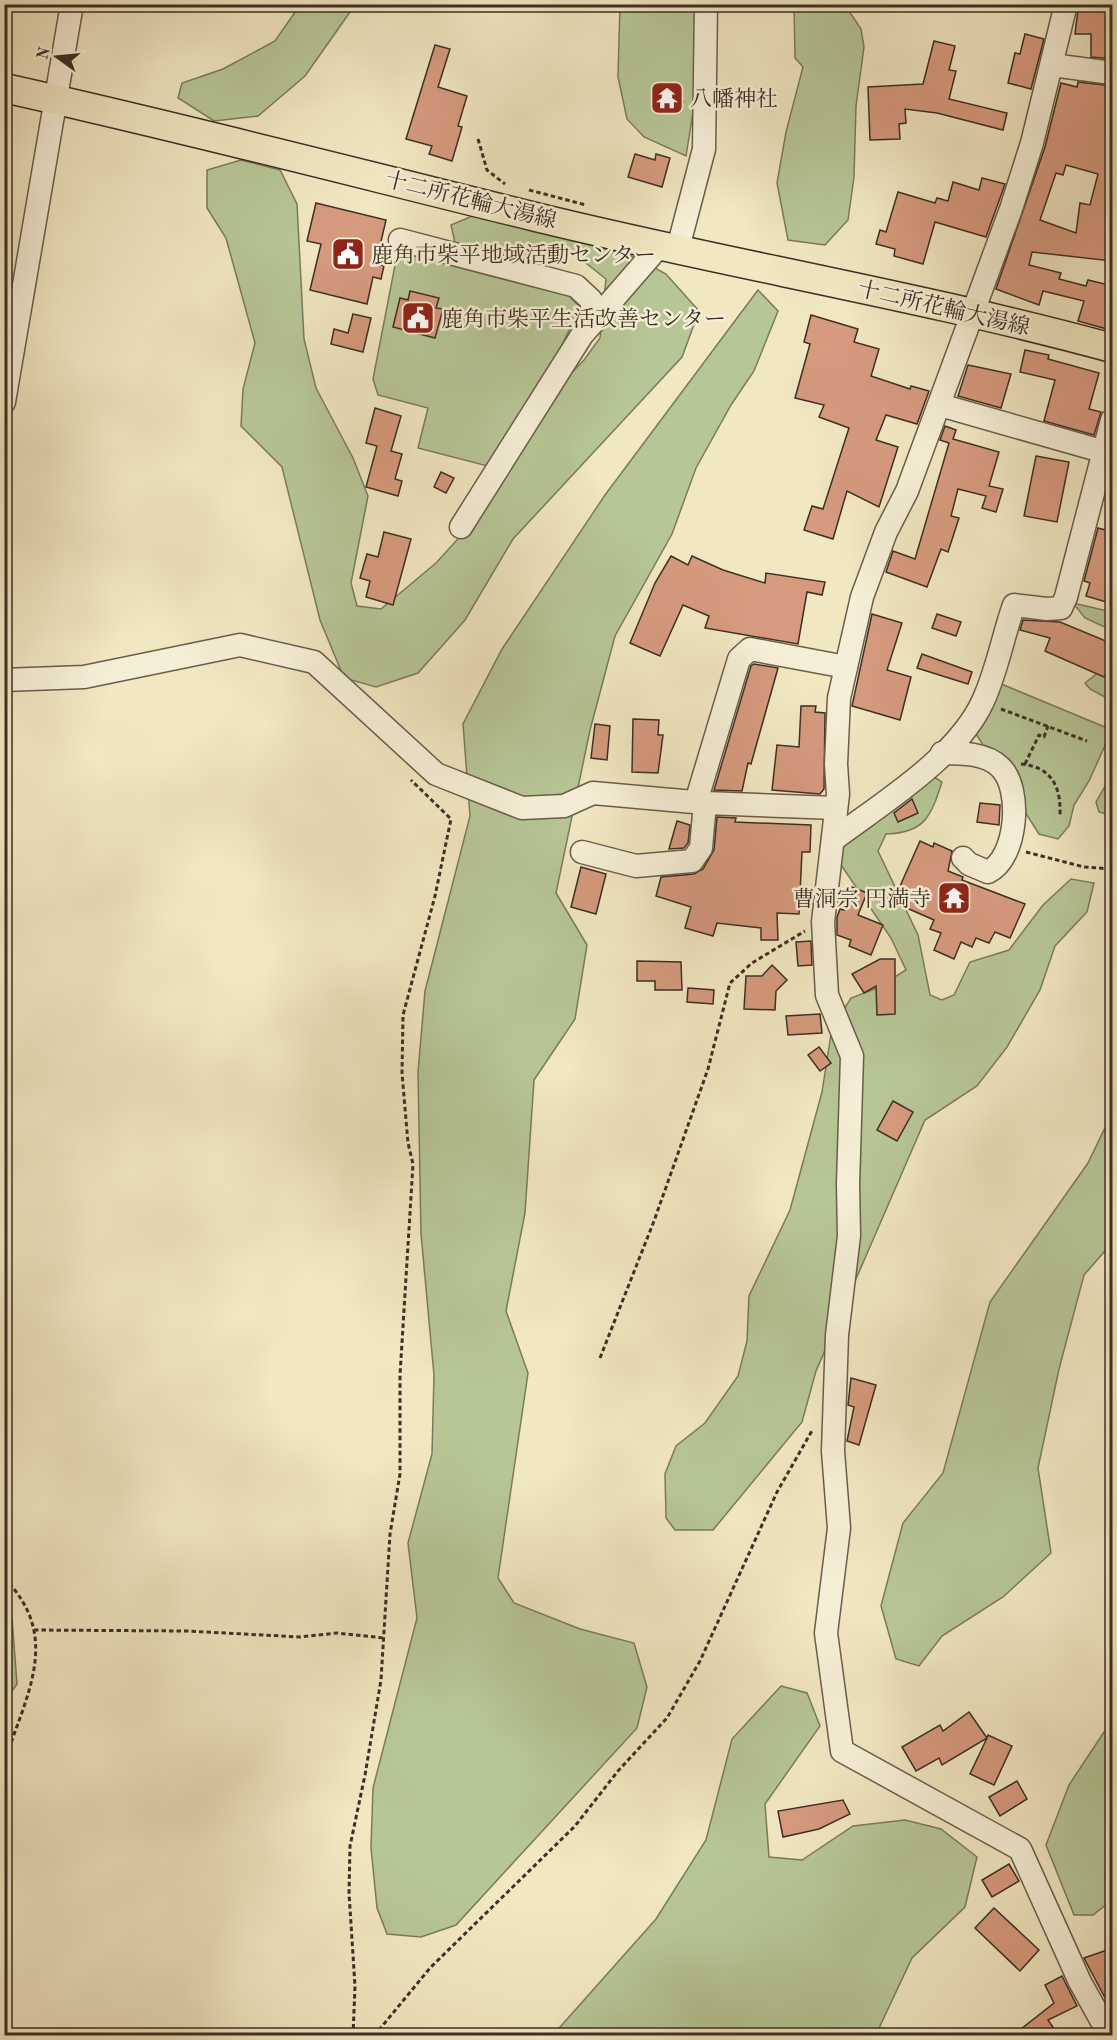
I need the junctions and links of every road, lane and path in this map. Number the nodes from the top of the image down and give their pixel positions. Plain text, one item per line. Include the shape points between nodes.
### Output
1 (72, 4) edge
2 (706, 4) edge
3 (1065, 4) edge
4 (1052, 65) junction
5 (1113, 73) edge
6 (4, 88) edge
7 (56, 99) junction
8 (478, 139) dead end
9 (514, 187) dead end
10 (526, 189) dead end
11 (591, 211) dead end
12 (400, 240) dead end
13 (670, 246) junction
14 (974, 313) junction
15 (595, 321) junction
16 (1113, 348) edge
17 (4, 402) edge
18 (940, 405) junction
19 (1113, 420) edge
20 (1105, 452) junction
21 (461, 527) dead end
22 (846, 667) junction
23 (4, 680) edge
24 (997, 707) dead end
25 (1048, 726) junction
26 (1087, 741) dead end
27 (942, 753) junction
28 (1025, 764) junction
29 (1002, 769) junction
30 (410, 779) dead end
31 (700, 803) junction
32 (836, 808) junction
33 (1060, 815) dead end
34 (833, 840) junction
35 (1008, 847) junction
36 (582, 852) dead end
37 (963, 858) dead end
38 (1113, 869) edge
39 (823, 922) junction
40 (600, 1358) dead end
41 (818, 1420) dead end
42 (4, 1578) edge
43 (34, 1630) junction
44 (384, 1638) junction
45 (4, 1764) edge
46 (353, 2036) edge
47 (374, 2036) edge
48 (1110, 2036) edge

1 - 7 street
2 - 13 street via 704,149
3 - 4 street
4 - 5 street
4 - 14 street via 1032,143
6 - 7 main road, 十二所花輪大湯線
7 - 13 main road, 十二所花輪大湯線
7 - 17 street
8 - 9 path via 487,170 503,184
10 - 11 path via 583,203
12 - 15 street via 576,286 591,300
13 - 14 main road, 十二所花輪大湯線
13 - 15 street
14 - 16 main road, 十二所花輪大湯線
14 - 18 street
15 - 21 street via 582,335
18 - 20 street
18 - 22 street via 862,597
19 - 20 street
20 - 27 street via 1061,608 1014,605 983,702 957,740
22 - 31 street via 750,649 739,658
22 - 32 street via 839,698
23 - 31 street via 84,678 240,645 314,662 436,774 499,801 543,809 564,806 592,793
24 - 25 path
25 - 26 path
25 - 28 path via 1044,737 1039,735
27 - 29 street via 988,758
27 - 34 street via 905,787
28 - 29 path via 1010,763
28 - 33 path via 1050,776 1060,793
29 - 35 street via 1008,776 1014,802
30 - 44 path via 451,819 403,1015 402,1073 413,1164 400,1375 400,1474 390,1534
31 - 32 street
31 - 36 street via 701,848 692,861 636,866
32 - 34 street
34 - 39 street
35 - 37 street via 997,868 988,872
35 - 38 path via 1084,867
39 - 40 path via 788,939 730,983 704,1079
39 - 48 street via 827,995 852,1056 849,1236 837,1335 833,1451 839,1528 826,1633 842,1751 1020,1850 1080,1982
41 - 47 path via 777,1492 700,1661 667,1718 575,1826 430,1968
42 - 43 path via 23,1604
43 - 44 path via 300,1636 337,1633
43 - 45 path via 37,1661 22,1720
44 - 46 path via 381,1680 350,1846

